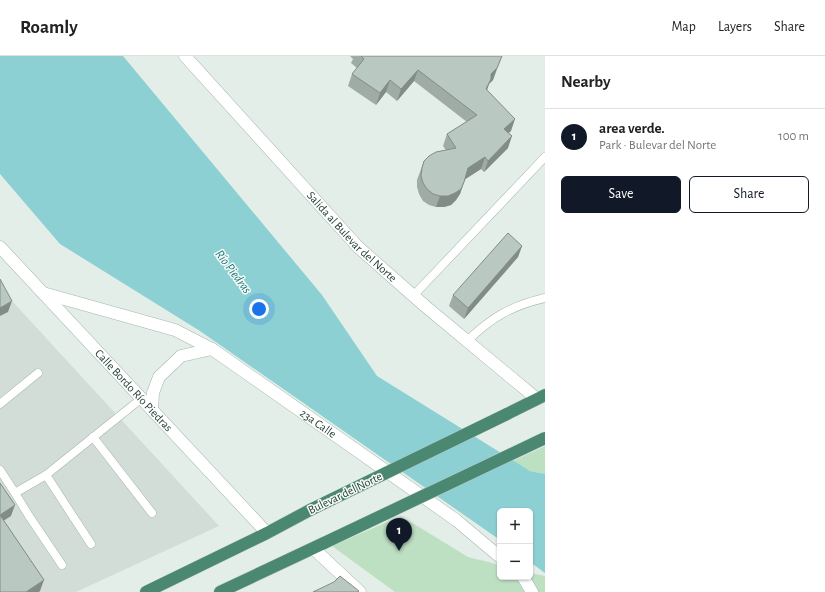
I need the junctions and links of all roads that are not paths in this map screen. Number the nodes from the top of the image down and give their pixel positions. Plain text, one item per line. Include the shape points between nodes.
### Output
1 (185, 56) edge
2 (545, 157) edge
3 (0, 247) edge
4 (44, 294) junction
5 (413, 296) junction
6 (545, 298) edge
7 (467, 341) junction
8 (212, 349) junction
9 (38, 373) dead end
10 (541, 397) edge
11 (142, 398) junction
12 (0, 404) edge
13 (152, 410) junction
14 (93, 438) junction
15 (545, 438) edge
16 (0, 470) edge
17 (46, 475) junction
18 (15, 493) junction
19 (152, 513) dead end
20 (267, 533) junction
21 (91, 544) dead end
22 (319, 546) junction
23 (497, 554) edge
24 (62, 565) dead end
25 (525, 580) edge
26 (146, 592) edge
27 (220, 592) edge
28 (360, 592) edge
29 (532, 592) edge

1 - 5 street, Salida al Bulevar del Norte via 358,247
2 - 5 lane
3 - 4 street, Calle Bordo Río Piedras
4 - 8 street, 23a Calle via 175,330
4 - 11 street, Calle Bordo Río Piedras
5 - 7 street, Salida al Bulevar del Norte
6 - 7 lane via 525,302 499,315
7 - 10 street, Salida al Bulevar del Norte
8 - 13 street via 181,356 159,377 153,393
8 - 23 street, 23a Calle via 456,520
9 - 12 lane
10 - 20 highway, Bulevar del Norte, bridge
11 - 13 street, Calle Bordo Río Piedras
11 - 14 lane
13 - 20 street, Calle Bordo Río Piedras
14 - 17 lane
14 - 19 lane
15 - 22 highway, bridge
16 - 18 lane
17 - 18 lane
17 - 21 lane
18 - 24 lane
20 - 26 highway, Bulevar del Norte
22 - 27 highway
22 - 28 street
25 - 29 street

